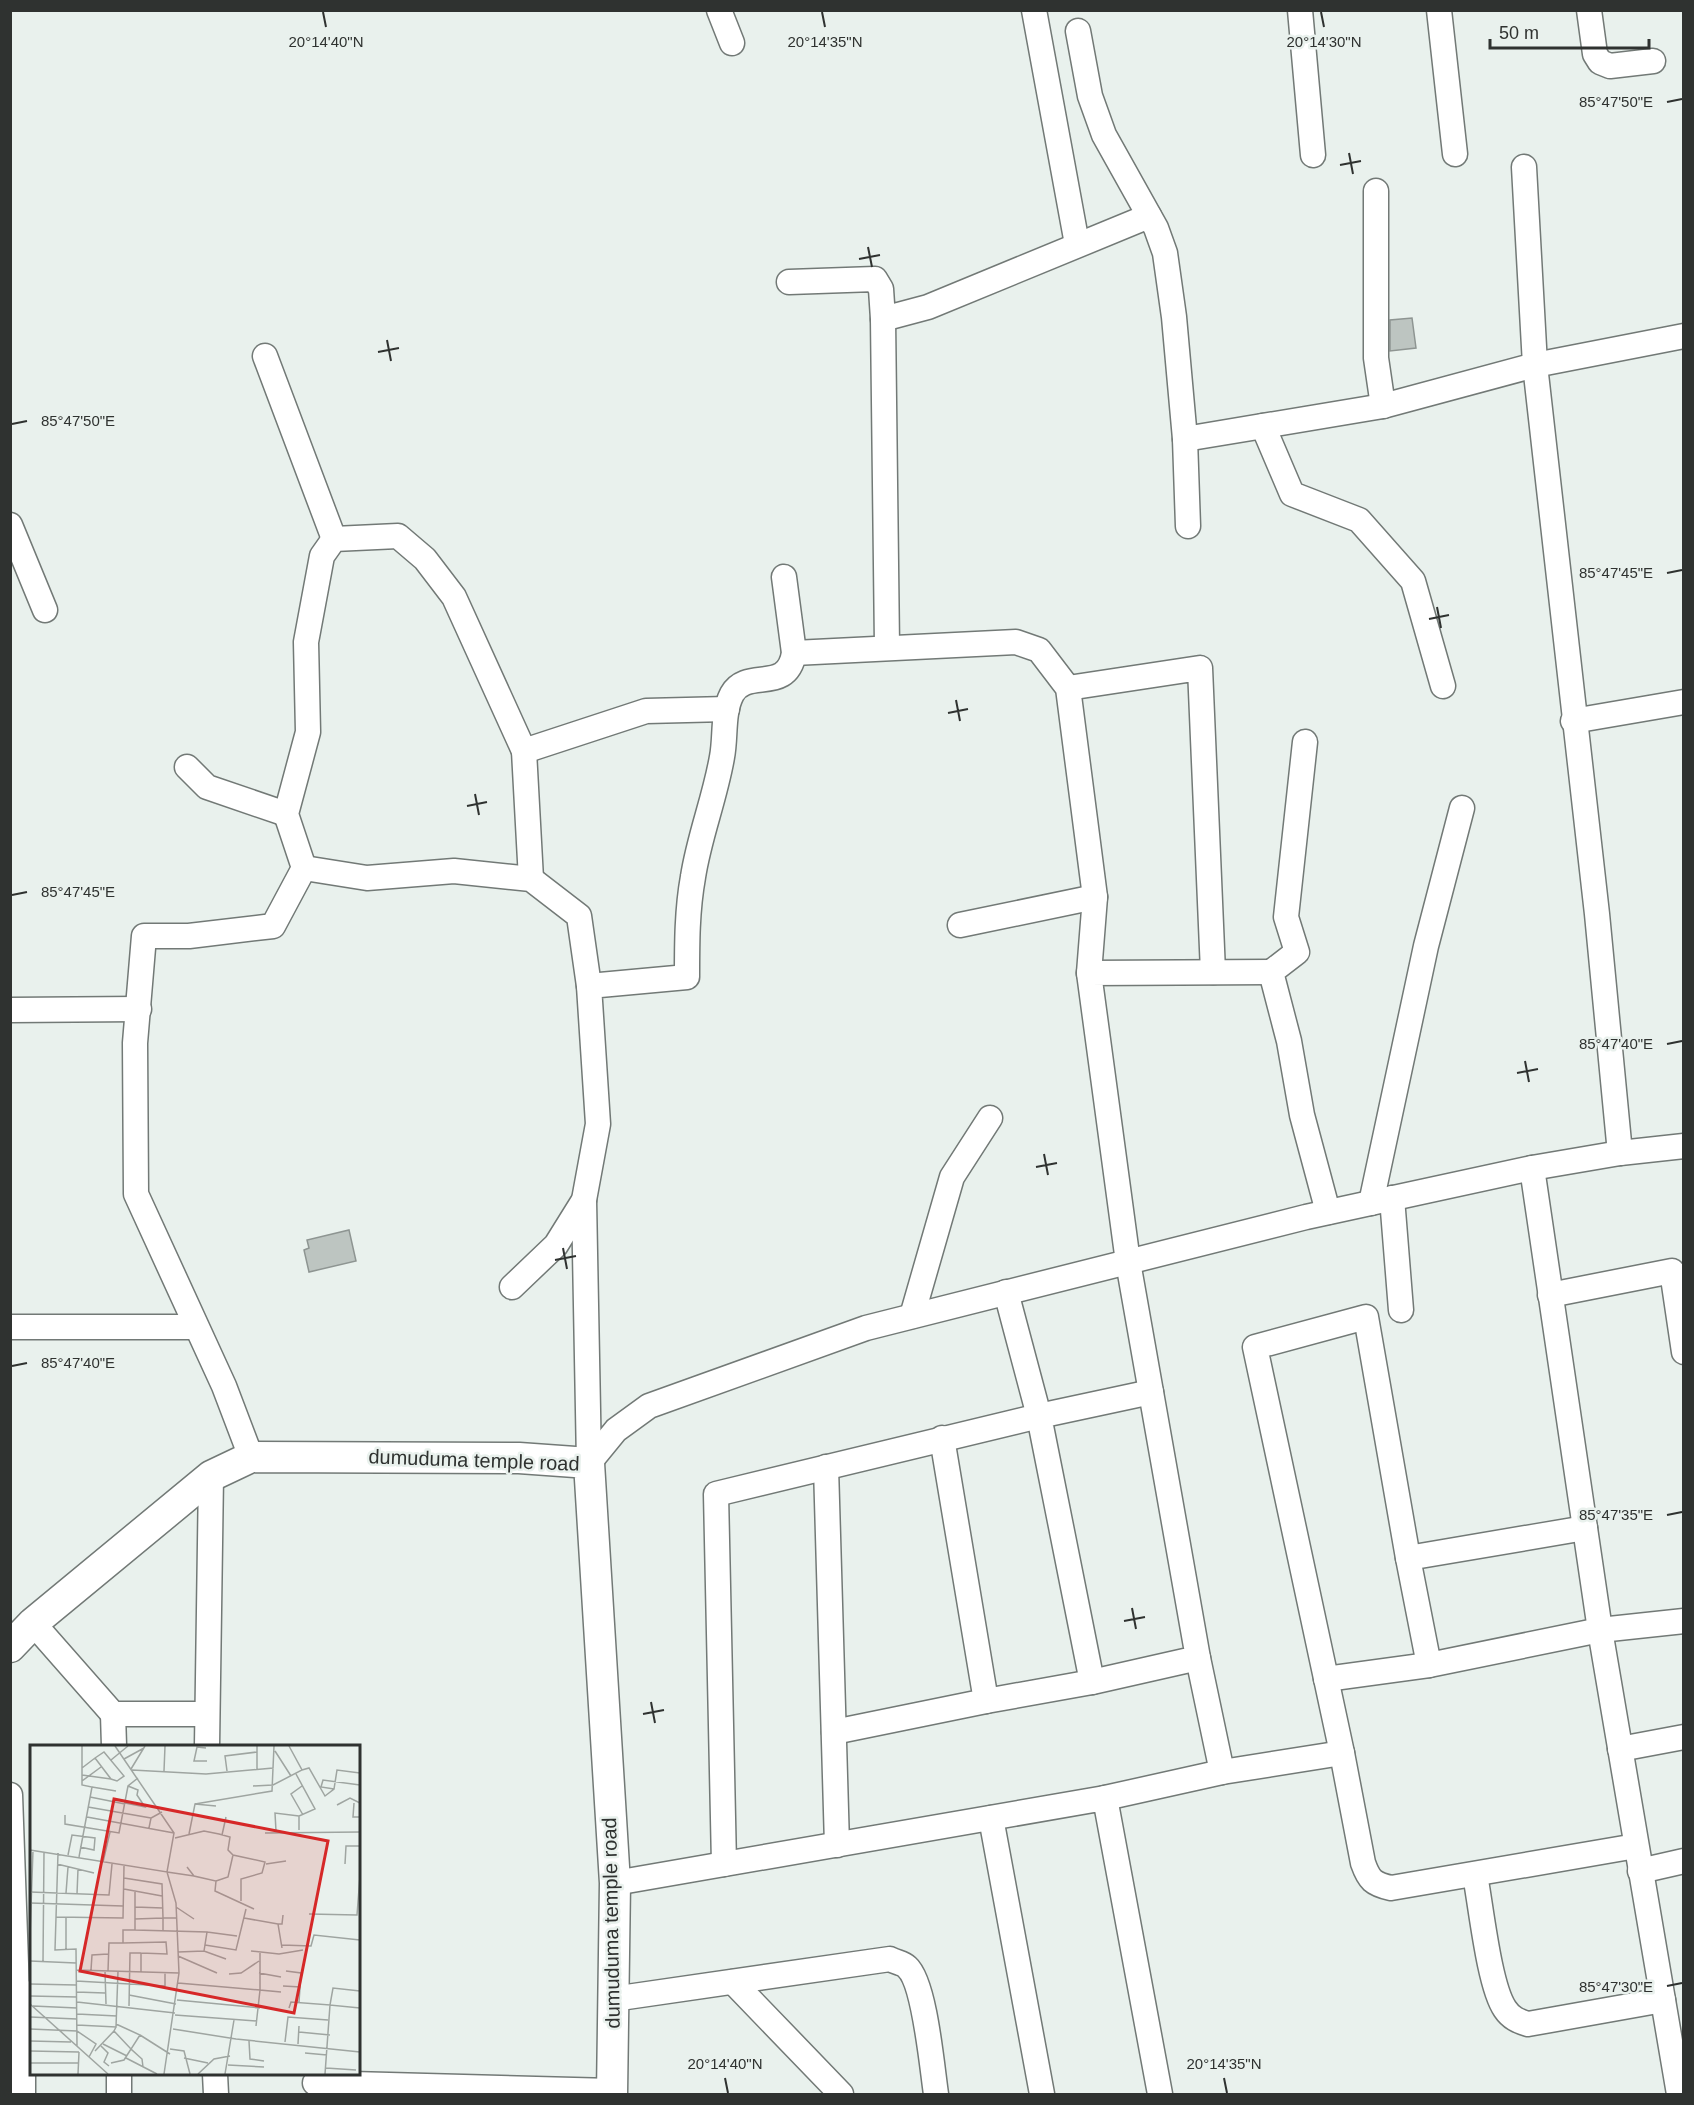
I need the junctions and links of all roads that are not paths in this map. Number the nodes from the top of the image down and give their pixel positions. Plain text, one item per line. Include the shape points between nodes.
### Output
1 (719, 10) edge
2 (1035, 10) edge
3 (1300, 10) edge
4 (1439, 10) edge
5 (1589, 10) edge
6 (1078, 31) dead end
7 (732, 44) dead end
8 (1653, 61) dead end
9 (1455, 154) dead end
10 (1313, 155) dead end
11 (1524, 167) dead end
12 (1376, 191) dead end
13 (1149, 216) junction
14 (1077, 244) junction
15 (789, 282) dead end
16 (883, 319) junction
17 (1683, 336) edge
18 (265, 356) dead end
19 (1535, 365) junction
20 (1383, 406) junction
21 (1263, 426) junction
22 (1185, 439) junction
23 (10, 525) edge
24 (1188, 526) dead end
25 (334, 539) junction
26 (784, 577) dead end
27 (45, 610) dead end
28 (887, 646) junction
29 (794, 653) junction
30 (1443, 686) dead end
31 (1068, 688) junction
32 (1683, 702) edge
33 (727, 709) junction
34 (1573, 721) junction
35 (1305, 742) dead end
36 (524, 750) junction
37 (187, 767) dead end
38 (1462, 808) dead end
39 (286, 814) junction
40 (304, 867) junction
41 (531, 879) junction
42 (1095, 897) junction
43 (960, 926) dead end
44 (1213, 972) junction
45 (1271, 972) junction
46 (1089, 973) junction
47 (590, 986) junction
48 (139, 1009) junction
49 (10, 1010) edge
50 (990, 1118) dead end
51 (1683, 1146) edge
52 (1620, 1153) junction
53 (1532, 1168) junction
54 (584, 1200) junction
55 (1382, 1201) junction
56 (1328, 1212) junction
57 (1128, 1262) junction
58 (512, 1287) dead end
59 (1006, 1292) junction
60 (1550, 1295) junction
61 (1401, 1310) dead end
62 (912, 1316) junction
63 (10, 1327) edge
64 (196, 1328) junction
65 (1683, 1352) edge
66 (1151, 1392) junction
67 (1039, 1416) junction
68 (942, 1438) junction
69 (251, 1457) junction
70 (589, 1463) junction
71 (826, 1467) junction
72 (211, 1476) junction
73 (1585, 1528) junction
74 (1408, 1558) junction
75 (1683, 1621) edge
76 (33, 1623) junction
77 (1600, 1630) junction
78 (10, 1647) edge
79 (1198, 1658) junction
80 (1429, 1665) junction
81 (1326, 1679) junction
82 (1092, 1683) junction
83 (986, 1701) junction
84 (113, 1714) junction
85 (206, 1714) junction
86 (834, 1732) junction
87 (1683, 1737) edge
88 (114, 1745) edge
89 (207, 1745) edge
90 (1620, 1749) junction
91 (1342, 1753) junction
92 (1222, 1772) junction
93 (10, 1795) edge
94 (1104, 1798) junction
95 (991, 1818) junction
96 (837, 1845) junction
97 (1636, 1846) junction
98 (1683, 1861) edge
99 (724, 1864) junction
100 (1640, 1871) junction
101 (1475, 1875) junction
102 (615, 1883) junction
103 (733, 1982) junction
104 (20, 1992) edge
105 (613, 1999) junction
106 (1663, 2000) junction
107 (119, 2075) edge
108 (215, 2075) edge
109 (315, 2084) edge
110 (612, 2093) edge
111 (24, 2094) edge
112 (119, 2094) edge
113 (216, 2094) edge
114 (841, 2094) edge
115 (936, 2094) edge
116 (1042, 2094) edge
117 (1160, 2094) edge
118 (1679, 2094) edge

1 - 7 street
2 - 14 street
3 - 10 street
4 - 9 street
5 - 8 street via 1595,54 1600,62 1610,66
6 - 13 street via 1090,96 1104,135
11 - 19 street
12 - 20 street via 1376,358
13 - 14 street
13 - 22 street via 1165,254
14 - 16 street via 928,307
15 - 16 street via 875,279 881,289
16 - 28 street
17 - 19 street
18 - 25 street
19 - 20 street
19 - 34 street
20 - 21 street
21 - 22 street
21 - 30 street via 1292,494 1359,520 1413,581
22 - 24 street
23 - 27 street
25 - 36 street via 398,536 425,559 454,597
25 - 39 street via 322,556 306,642 308,732
26 - 29 street
28 - 29 street
28 - 31 street via 1016,642 1039,650
29 - 33 street via 786,673 740,686 733,692
31 - 42 street
31 - 44 street via 1200,668
32 - 34 street
33 - 36 street via 646,711
33 - 47 street via 722,757 693,876 687,918 687,977
34 - 52 street via 1598,914
35 - 45 street via 1286,917 1297,952
36 - 41 street
37 - 39 street via 207,787
38 - 55 street via 1426,946
39 - 40 street
40 - 41 street via 367,878 454,870
40 - 48 street via 273,926 189,936 144,936
41 - 47 street via 579,916
42 - 43 street
42 - 46 street
44 - 45 street
44 - 46 street
45 - 56 street
46 - 57 street
47 - 54 street via 598,1124
48 - 49 street
48 - 64 street via 135,1043 136,1194
50 - 62 street via 952,1177
51 - 52 street
52 - 53 street
53 - 55 street
53 - 60 street
54 - 58 street via 556,1245
54 - 70 street
55 - 56 street
55 - 61 street
56 - 57 street
57 - 59 street
57 - 66 street
59 - 62 street
59 - 67 street
60 - 65 street via 1672,1271
60 - 73 street
62 - 70 street via 866,1328 649,1406 616,1430
63 - 64 street
64 - 69 street via 224,1386
66 - 67 street
66 - 79 street
67 - 68 street
67 - 82 street
68 - 71 street
68 - 83 street
69 - 70 street, dumuduma temple road via 519,1458
69 - 72 street, dumuduma temple road
70 - 102 street, dumuduma temple road
71 - 86 street
71 - 99 street via 716,1494
72 - 76 street, dumuduma temple road
72 - 85 street
73 - 74 street
73 - 77 street
74 - 80 street
74 - 81 street via 1366,1317 1255,1347
75 - 77 street
76 - 78 street, dumuduma temple road
76 - 84 street
77 - 80 street
77 - 90 street
79 - 82 street
79 - 92 street
80 - 81 street
81 - 91 street
82 - 83 street
83 - 86 street
84 - 85 street
84 - 88 street
85 - 89 street
86 - 96 street
87 - 90 street
90 - 97 street
91 - 92 street
91 - 101 street via 1368,1878 1391,1888
92 - 94 street
93 - 104 street
94 - 95 street
94 - 117 street
95 - 96 street
95 - 116 street
96 - 99 street
97 - 100 street
97 - 101 street
98 - 100 street
99 - 102 street
100 - 106 street
101 - 106 street via 1493,1975 1504,2009 1516,2021 1528,2024
102 - 105 street, dumuduma temple road
103 - 105 street
103 - 114 street
103 - 115 street via 890,1959 906,1966 914,1977 923,2009
104 - 111 street
105 - 110 street, dumuduma temple road
106 - 118 street
107 - 112 street
108 - 113 street
109 - 110 street

